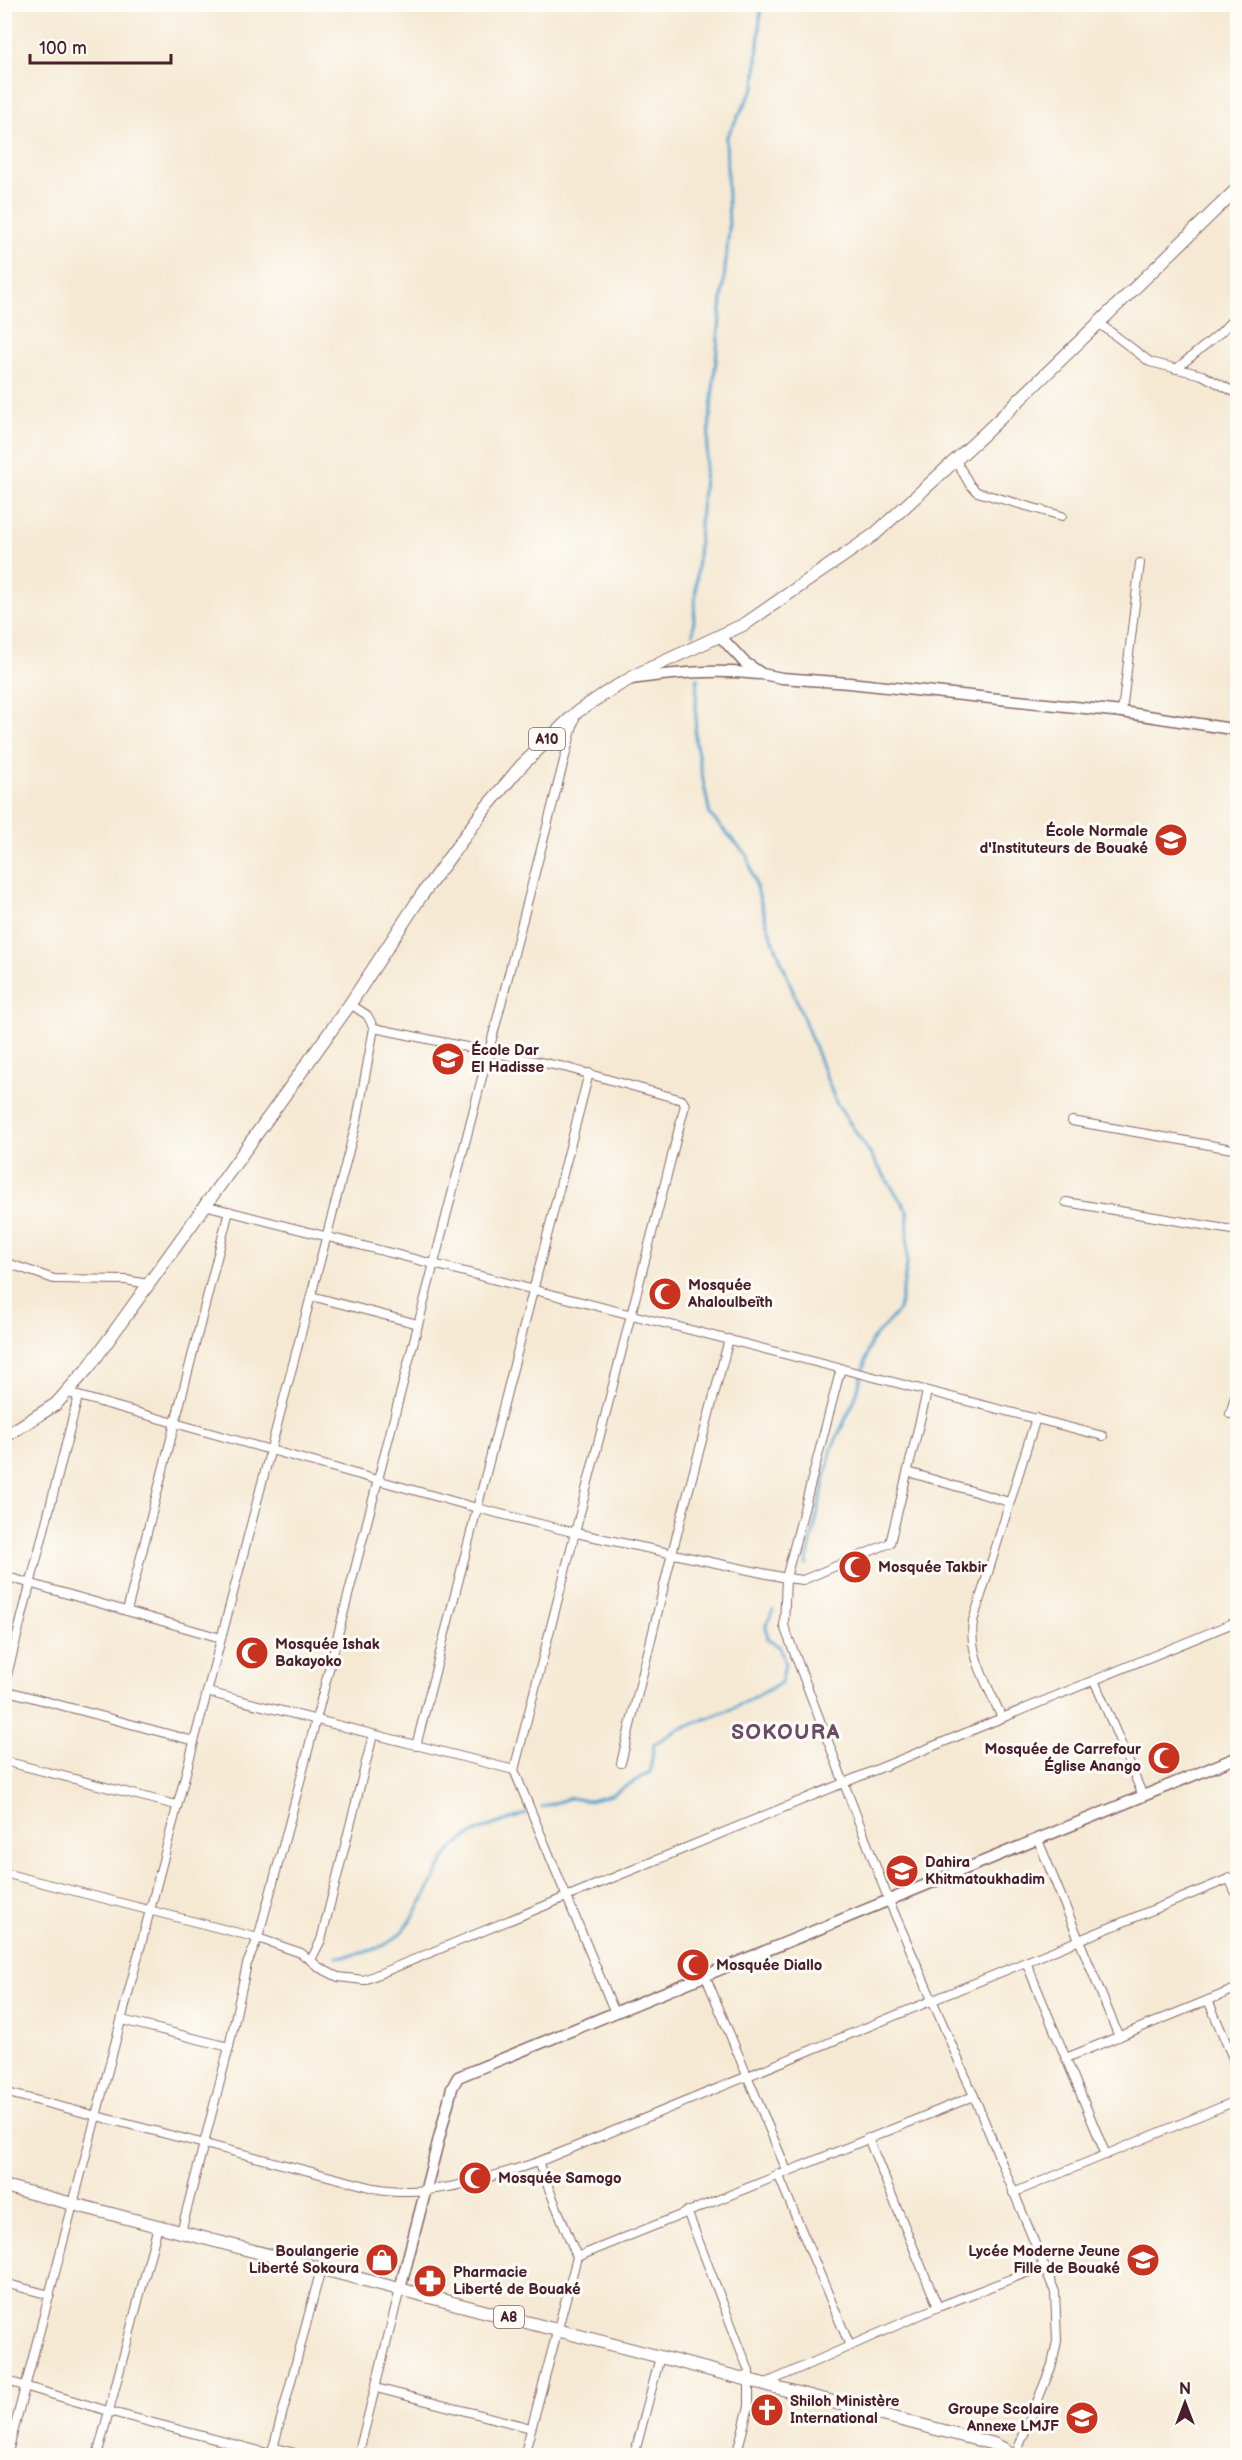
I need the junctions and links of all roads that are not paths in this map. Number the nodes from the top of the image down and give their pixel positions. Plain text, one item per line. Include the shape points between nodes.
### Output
1 (1238, 188) edge
2 (1238, 314) edge
3 (1100, 324) junction
4 (1176, 369) junction
5 (1238, 394) edge
6 (956, 461) junction
7 (1062, 516) dead end
8 (1140, 563) dead end
9 (720, 636) junction
10 (762, 674) junction
11 (628, 680) junction
12 (577, 712) junction
13 (1122, 712) junction
14 (1238, 730) edge
15 (350, 1004) junction
16 (374, 1028) junction
17 (488, 1050) junction
18 (589, 1073) junction
19 (1072, 1121) dead end
20 (1238, 1150) edge
21 (1066, 1202) dead end
22 (204, 1205) junction
23 (229, 1211) junction
24 (1238, 1231) edge
25 (327, 1236) junction
26 (4, 1262) edge
27 (433, 1264) junction
28 (148, 1284) junction
29 (534, 1289) junction
30 (311, 1296) junction
31 (632, 1315) junction
32 (418, 1324) junction
33 (729, 1339) junction
34 (841, 1368) junction
35 (1238, 1386) edge
36 (927, 1392) junction
37 (73, 1395) junction
38 (1230, 1414) dead end
39 (1036, 1418) junction
40 (175, 1424) junction
41 (1103, 1436) dead end
42 (4, 1437) edge
43 (272, 1452) junction
44 (908, 1472) junction
45 (377, 1481) junction
46 (1009, 1502) junction
47 (477, 1508) junction
48 (576, 1533) junction
49 (672, 1552) junction
50 (4, 1576) edge
51 (786, 1578) junction
52 (29, 1583) junction
53 (127, 1611) junction
54 (1238, 1621) edge
55 (221, 1638) junction
56 (1094, 1680) junction
57 (4, 1688) edge
58 (207, 1692) junction
59 (1002, 1718) junction
60 (315, 1720) junction
61 (373, 1735) junction
62 (194, 1741) junction
63 (416, 1746) junction
64 (1238, 1757) edge
65 (4, 1761) edge
66 (621, 1763) dead end
67 (514, 1770) junction
68 (842, 1784) junction
69 (1143, 1796) junction
70 (176, 1805) junction
71 (1038, 1840) junction
72 (4, 1873) edge
73 (1233, 1876) edge
74 (568, 1898) junction
75 (1238, 1898) edge
76 (889, 1901) junction
77 (150, 1911) junction
78 (258, 1938) junction
79 (1078, 1940) junction
80 (311, 1960) junction
81 (1026, 1962) junction
82 (705, 1975) junction
83 (1238, 1988) edge
84 (932, 2000) junction
85 (1208, 2000) junction
86 (615, 2013) junction
87 (122, 2020) junction
88 (1119, 2037) junction
89 (229, 2047) junction
90 (1066, 2058) junction
91 (1238, 2070) edge
92 (747, 2076) junction
93 (4, 2092) edge
94 (974, 2096) junction
95 (1238, 2100) edge
96 (97, 2115) junction
97 (868, 2138) junction
98 (204, 2143) junction
99 (1106, 2155) junction
100 (538, 2162) junction
101 (787, 2171) junction
102 (778, 2174) junction
103 (4, 2186) edge
104 (424, 2192) junction
105 (1013, 2193) junction
106 (74, 2204) junction
107 (687, 2211) junction
108 (158, 2226) junction
109 (181, 2232) junction
110 (577, 2257) junction
111 (1044, 2266) junction
112 (321, 2270) junction
113 (4, 2283) edge
114 (400, 2289) junction
115 (50, 2295) junction
116 (938, 2307) junction
117 (557, 2330) junction
118 (850, 2346) junction
119 (660, 2357) junction
120 (4, 2380) edge
121 (751, 2380) junction
122 (764, 2384) junction
123 (26, 2386) junction
124 (376, 2388) junction
125 (108, 2411) junction
126 (531, 2428) junction
127 (272, 2452) edge
128 (7, 2456) edge
129 (97, 2456) edge
130 (305, 2456) edge
131 (358, 2456) edge
132 (524, 2456) edge
133 (634, 2456) edge
134 (736, 2456) edge
135 (1010, 2456) edge
136 (1016, 2456) edge

1 - 3 main road, A10
2 - 4 street
3 - 4 street via 1150,362
3 - 6 main road, A10
4 - 5 street via 1202,375
6 - 7 street via 977,492
6 - 9 main road, A10 via 875,534 789,596
8 - 13 street
9 - 10 street via 744,662
9 - 11 main road, A10
10 - 11 street via 724,670
10 - 13 street
11 - 12 main road, A10
12 - 15 main road, A10 via 495,796 421,896
12 - 17 street
13 - 14 street
15 - 16 street via 367,1015
15 - 22 main road, A10
16 - 17 street
16 - 25 street via 357,1120
17 - 18 street
17 - 27 street
18 - 29 street
18 - 31 street via 682,1100 685,1105
19 - 20 street
21 - 24 street
22 - 23 street
22 - 28 main road, A10
23 - 25 street
23 - 40 street
25 - 27 street
25 - 30 street
26 - 28 street via 54,1279
27 - 29 street
27 - 32 street
28 - 37 main road, A10
29 - 31 street
29 - 47 street
30 - 32 street
30 - 43 street
31 - 33 street
31 - 48 street
32 - 45 street
33 - 34 street
33 - 49 street
34 - 36 street
34 - 51 street
35 - 38 street
36 - 39 street
36 - 44 street
37 - 40 street
37 - 42 main road, A10
37 - 52 street
39 - 41 street
39 - 46 street
40 - 43 street
40 - 53 street
43 - 45 street
43 - 55 street
44 - 46 street
44 - 51 street via 890,1543 803,1580
45 - 47 street
45 - 60 street
46 - 59 street via 971,1636 973,1651
47 - 48 street
47 - 63 street
48 - 49 street
48 - 67 street
49 - 51 street
49 - 66 street
50 - 52 street
51 - 68 street via 784,1626
52 - 53 street
52 - 57 street
53 - 55 street
54 - 56 street
55 - 58 street
56 - 59 street
56 - 69 street
57 - 62 street
58 - 60 street
58 - 62 street
59 - 68 street
60 - 61 street
60 - 78 street
61 - 63 street
61 - 80 street via 321,1940
62 - 70 street
63 - 67 street
64 - 69 street
65 - 70 street
67 - 74 street
68 - 74 street
68 - 76 street
69 - 71 street
70 - 77 street
71 - 76 street
71 - 79 street
72 - 77 street
73 - 75 street
73 - 79 street
74 - 80 street via 364,1980 338,1977
74 - 86 street
76 - 82 street
76 - 84 street
77 - 78 street
77 - 87 street
78 - 80 street
78 - 89 street via 247,1964
79 - 81 street
79 - 88 street
81 - 84 street
81 - 90 street
82 - 86 street
82 - 92 street
83 - 85 street
84 - 92 street
84 - 94 street
85 - 88 street
85 - 91 street
86 - 104 street via 458,2077
87 - 89 street
87 - 96 street
88 - 90 street
89 - 98 street
90 - 99 street
92 - 100 street
92 - 101 street
93 - 96 street
94 - 97 street
94 - 105 street
95 - 99 street
96 - 98 street
96 - 106 street
97 - 101 street
97 - 116 street
98 - 104 street via 374,2188
98 - 109 street
99 - 105 street
100 - 104 street
100 - 110 street
101 - 102 street
102 - 107 street
102 - 118 street
103 - 106 main road, A8
104 - 114 street
105 - 111 street
106 - 108 main road, A8
106 - 115 street
107 - 110 street
107 - 121 street via 746,2358
108 - 109 main road, A8
108 - 125 street
109 - 112 main road, A8
110 - 117 street
111 - 116 street
111 - 136 street via 1056,2300 1057,2341 1052,2365
112 - 114 main road, A8
112 - 127 street
113 - 115 street
114 - 117 main road, A8
114 - 124 street
115 - 123 street
116 - 118 street
117 - 119 main road, A8
117 - 126 street
118 - 122 street
119 - 121 main road, A8
119 - 133 street
120 - 123 street
121 - 122 main road, A8
121 - 134 street via 749,2406
122 - 135 main road, A8 via 994,2444
123 - 125 street
123 - 128 street
124 - 126 street
124 - 131 street
125 - 127 street
125 - 129 street
126 - 132 street
127 - 130 street

